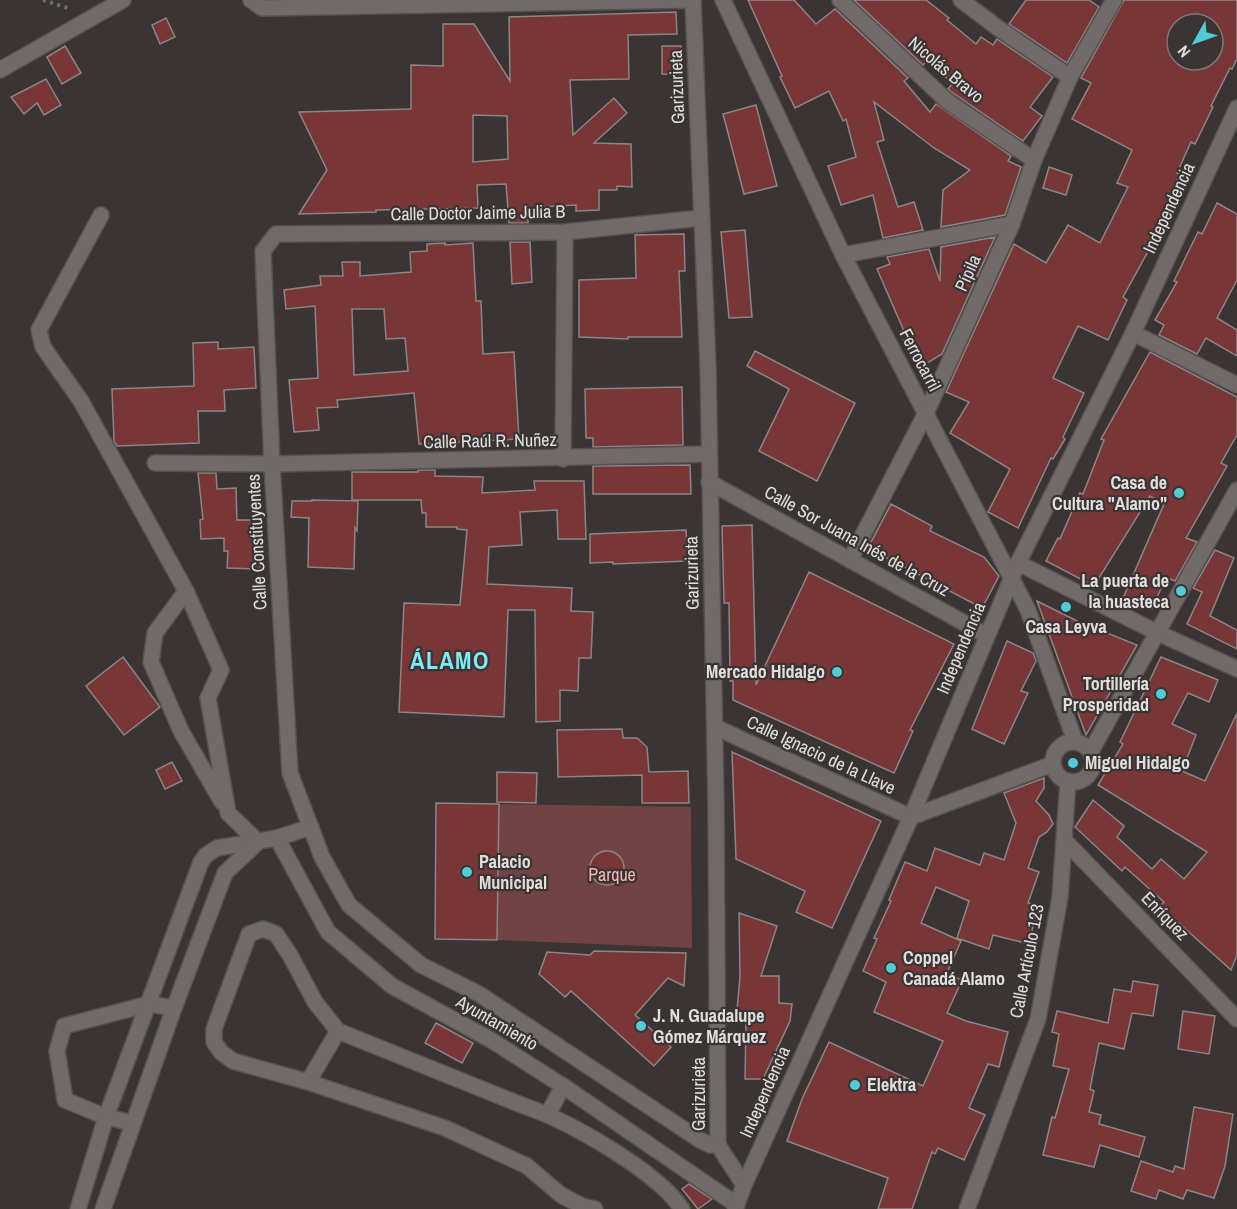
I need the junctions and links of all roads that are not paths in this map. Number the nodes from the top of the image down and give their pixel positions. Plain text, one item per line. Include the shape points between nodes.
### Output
1 (123, 0) edge
2 (693, 0) edge
3 (723, 0) edge
4 (840, 0) edge
5 (961, 0) edge
6 (1114, 0) edge
7 (256, 4) edge
8 (0, 70) edge
9 (1070, 77) junction
10 (1237, 108) edge
11 (1034, 160) junction
12 (101, 215) dead end
13 (701, 218) junction
14 (1012, 224) junction
15 (565, 232) junction
16 (263, 251) joint
17 (843, 255) junction
18 (1133, 333) junction
19 (1237, 385) edge
20 (926, 413) junction
21 (709, 454) junction
22 (563, 459) junction
23 (154, 463) dead end
24 (272, 464) junction
25 (709, 482) junction
26 (1237, 490) edge
27 (850, 560) junction
28 (1018, 563) junction
29 (1012, 578) junction
30 (186, 591) junction
31 (1156, 632) junction
32 (986, 635) junction
33 (1237, 669) edge
34 (714, 727) junction
35 (1075, 741) junction
36 (1091, 751) junction
37 (1053, 764) junction
38 (1068, 782) junction
39 (228, 813) junction
40 (911, 817) junction
41 (311, 827) junction
42 (277, 838) junction
43 (1065, 841) junction
44 (258, 842) junction
45 (1237, 996) edge
46 (149, 1004) junction
47 (174, 1008) junction
48 (1234, 1016) edge
49 (338, 1031) junction
50 (309, 1082) junction
51 (563, 1086) junction
52 (548, 1114) junction
53 (106, 1117) junction
54 (133, 1124) junction
55 (718, 1145) junction
56 (744, 1185) junction
57 (736, 1207) edge
58 (78, 1209) edge
59 (103, 1209) edge
60 (595, 1209) edge
61 (682, 1209) edge
62 (968, 1209) edge

1 - 8 street
2 - 7 street
2 - 13 street, Garizurieta
3 - 17 street, Ferrocarril
4 - 11 street, Nicolás Bravo via 947,101
5 - 9 street
6 - 9 street, Pípila
9 - 11 street, Pípila
10 - 18 street, Independencia
11 - 14 street, Pípila
12 - 30 street via 39,330 43,348 81,401
13 - 15 street, Calle Doctor Jaime Julia B
13 - 21 street, Garizurieta
14 - 17 street
14 - 20 street, Pípila
15 - 16 street, Calle Doctor Jaime Julia B via 276,234
15 - 22 street
16 - 24 street, Calle Constituyentes
17 - 20 street, Ferrocarril
18 - 19 street
18 - 28 street, Independencia
20 - 27 street, Pípila
20 - 29 street, Ferrocarril
21 - 22 street, Calle Raúl R. Nuñez
21 - 25 street, Garizurieta
22 - 24 street, Calle Raúl R. Nuñez
23 - 24 street, Calle Raúl R. Nuñez
24 - 41 street, Calle Constituyentes via 290,773
25 - 27 street, Calle Sor Juana Inés de la Cruz
25 - 34 street, Garizurieta
26 - 31 street
27 - 32 street, Calle Sor Juana Inés de la Cruz
28 - 29 street, Independencia
28 - 31 street
29 - 32 street, Independencia
29 - 35 street, Ferrocarril via 1028,610
30 - 39 street via 221,670 208,698
30 - 39 street via 155,633 151,662 181,731
31 - 33 street
31 - 36 street
32 - 40 street, Independencia
34 - 40 street, Calle Ignacio de la Llave
34 - 55 street, Garizurieta
35 - 36 street
35 - 37 street via 1064,743 1055,752
36 - 38 street via 1094,763 1090,774 1080,781
37 - 38 street
37 - 40 street
38 - 43 street, Calle Artículo 123
39 - 44 street
40 - 56 street, Independencia
41 - 42 street
41 - 55 street, Ayuntamiento via 322,857 349,905 402,951 479,994 700,1140
42 - 44 street
42 - 51 street, Ayuntamiento via 328,932 392,986 491,1040
43 - 48 street, Enríquez
43 - 62 street, Calle Artículo 123 via 1060,897 1038,1019
44 - 46 street via 217,848 201,862
44 - 47 street via 225,873
45 - 48 street
46 - 47 street
46 - 53 street
46 - 53 street via 64,1026 57,1051 65,1100
47 - 54 street
49 - 50 street
49 - 50 street via 315,1002 276,934 263,929 249,934 214,1029 214,1042 233,1061
49 - 52 street
50 - 60 street via 445,1128 526,1166 561,1195
51 - 52 street
51 - 57 street, Ayuntamiento
52 - 61 street via 622,1156 673,1195
53 - 54 street
53 - 58 street
54 - 59 street
55 - 56 street
56 - 57 street, Independencia

